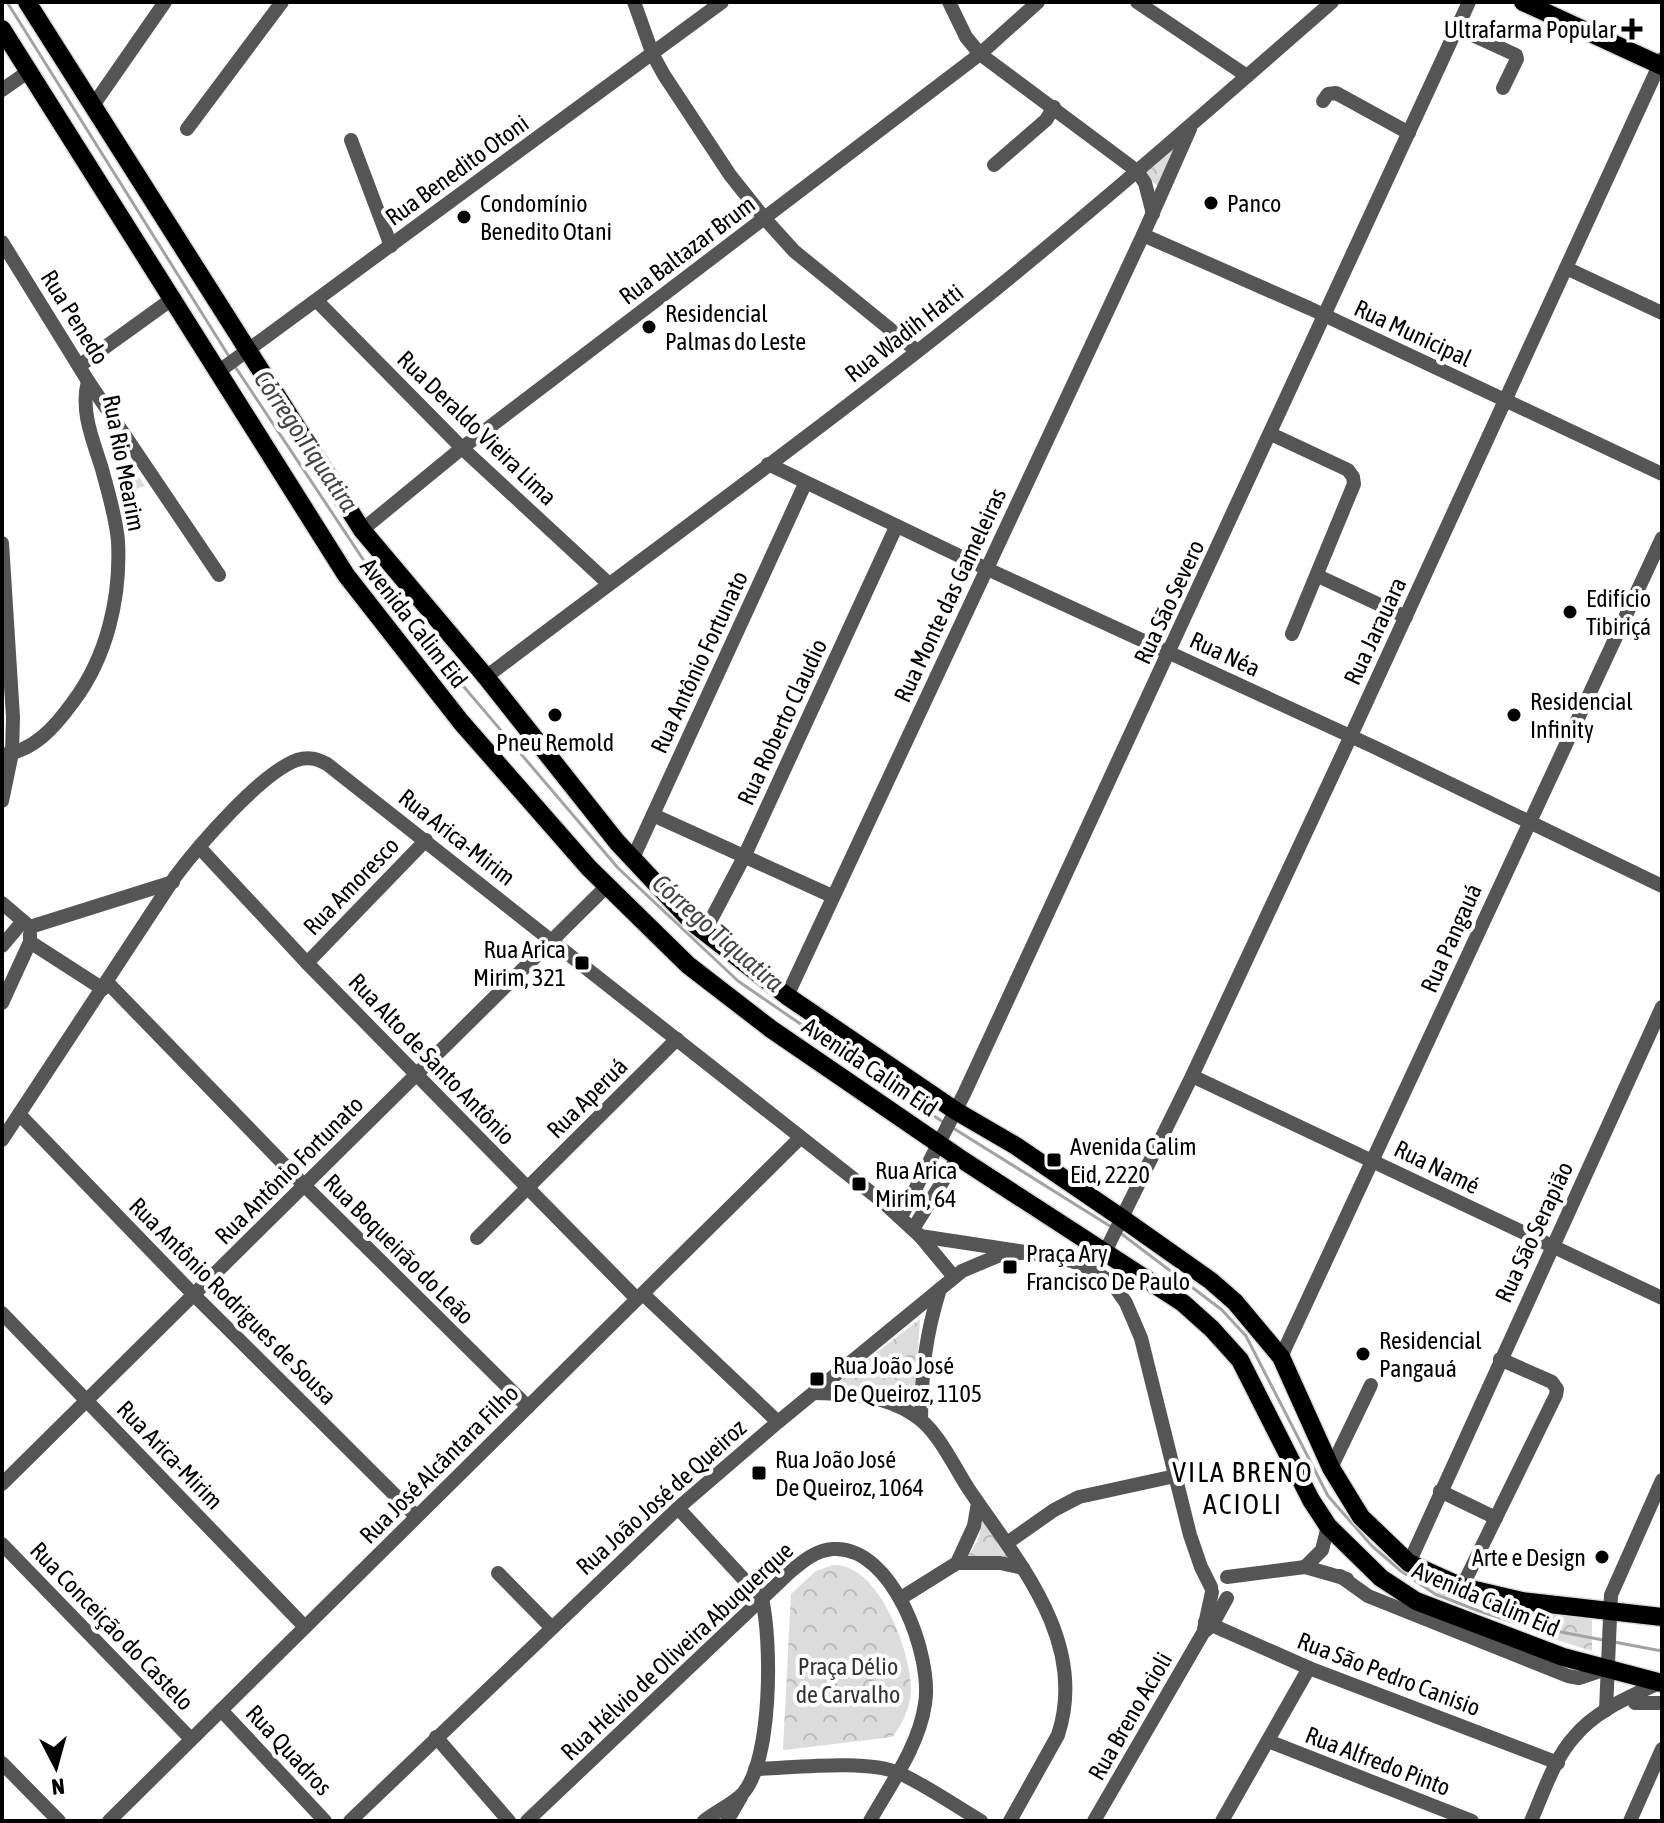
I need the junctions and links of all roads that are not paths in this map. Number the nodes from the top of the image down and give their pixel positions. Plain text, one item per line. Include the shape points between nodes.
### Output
1 (27, 2) edge
2 (145, 2) edge
3 (282, 2) edge
4 (634, 2) edge
5 (722, 2) edge
6 (949, 2) edge
7 (1038, 2) edge
8 (1137, 2) edge
9 (1332, 2) edge
10 (1469, 2) edge
11 (1523, 2) edge
12 (161, 8) edge
13 (1457, 28) junction
14 (2, 29) edge
15 (980, 54) junction
16 (653, 55) junction
17 (1661, 63) edge
18 (29, 71) junction
19 (1247, 76) junction
20 (1503, 88) dead end
21 (2, 90) edge
22 (1323, 101) dead end
23 (92, 107) junction
24 (1054, 107) junction
25 (1192, 124) junction
26 (187, 129) dead end
27 (1409, 133) junction
28 (351, 140) dead end
29 (994, 165) dead end
30 (1137, 171) junction
31 (1153, 214) junction
32 (765, 219) junction
33 (1143, 235) junction
34 (2, 242) edge
35 (391, 246) junction
36 (1566, 268) junction
37 (172, 299) junction
38 (317, 301) junction
39 (1662, 313) edge
40 (1325, 316) junction
41 (917, 351) junction
42 (232, 362) junction
43 (79, 366) junction
44 (88, 381) junction
45 (1505, 400) junction
46 (1271, 434) junction
47 (462, 448) junction
48 (768, 464) junction
49 (1662, 474) edge
50 (805, 484) junction
51 (896, 527) junction
52 (362, 530) junction
53 (1662, 538) edge
54 (2, 543) edge
55 (987, 569) junction
56 (219, 575) dead end
57 (1318, 576) junction
58 (609, 584) junction
59 (1406, 617) junction
60 (1292, 634) dead end
61 (1169, 652) junction
62 (6, 664) edge
63 (486, 677) junction
64 (1351, 736) junction
65 (7, 754) edge
66 (2, 801) edge
67 (653, 815) junction
68 (1528, 822) junction
69 (426, 840) junction
70 (199, 847) junction
71 (744, 857) junction
72 (633, 858) junction
73 (173, 882) junction
74 (607, 886) junction
75 (1662, 886) edge
76 (832, 896) junction
77 (2, 903) edge
78 (28, 930) junction
79 (704, 933) junction
80 (551, 939) junction
81 (2, 946) edge
82 (307, 963) junction
83 (105, 985) junction
84 (787, 996) junction
85 (2, 1003) edge
86 (1662, 1007) edge
87 (677, 1039) junction
88 (415, 1074) junction
89 (1192, 1076) junction
90 (19, 1114) junction
91 (948, 1126) junction
92 (800, 1138) junction
93 (2, 1140) edge
94 (958, 1157) junction
95 (1372, 1160) junction
96 (304, 1185) junction
97 (528, 1188) junction
98 (901, 1217) junction
99 (1123, 1219) junction
100 (917, 1232) junction
101 (477, 1238) dead end
102 (1552, 1246) junction
103 (1032, 1252) junction
104 (1105, 1252) junction
105 (954, 1277) junction
106 (940, 1289) junction
107 (194, 1295) junction
108 (640, 1296) junction
109 (1662, 1298) edge
110 (2, 1313) edge
111 (1281, 1357) junction
112 (1500, 1359) junction
113 (1371, 1385) dead end
114 (814, 1393) junction
115 (86, 1399) junction
116 (528, 1407) junction
117 (921, 1419) junction
118 (778, 1422) junction
119 (1331, 1468) junction
120 (1175, 1476) junction
121 (1662, 1480) edge
122 (2, 1484) edge
123 (1440, 1491) junction
124 (978, 1503) junction
125 (678, 1508) junction
126 (416, 1516) junction
127 (1496, 1518) junction
128 (1328, 1526) junction
129 (1007, 1543) junction
130 (2, 1544) edge
131 (1198, 1554) junction
132 (957, 1563) junction
133 (1409, 1563) junction
134 (1305, 1567) junction
135 (1023, 1568) junction
136 (498, 1573) dead end
137 (1265, 1573) junction
138 (1340, 1576) junction
139 (1225, 1577) junction
140 (1462, 1587) junction
141 (1212, 1589) junction
142 (1230, 1595) junction
143 (901, 1598) junction
144 (762, 1599) junction
145 (1416, 1601) junction
146 (1609, 1617) junction
147 (1662, 1617) edge
148 (305, 1627) junction
149 (551, 1627) junction
150 (1207, 1627) junction
151 (1607, 1664) junction
152 (1309, 1668) junction
153 (1660, 1683) edge
154 (1635, 1703) dead end
155 (1662, 1703) edge
156 (221, 1710) junction
157 (1606, 1710) junction
158 (436, 1737) junction
159 (191, 1739) junction
160 (1268, 1741) junction
161 (1662, 1749) edge
162 (2, 1763) edge
163 (1558, 1763) junction
164 (755, 1769) junction
165 (898, 1772) junction
166 (743, 1794) junction
167 (1223, 1818) edge
168 (59, 1821) edge
169 (109, 1821) edge
170 (325, 1821) edge
171 (350, 1821) edge
172 (509, 1821) edge
173 (527, 1821) edge
174 (704, 1821) edge
175 (727, 1821) edge
176 (870, 1821) edge
177 (981, 1821) edge
178 (1010, 1821) edge
179 (1094, 1821) edge
180 (1240, 1821) edge
181 (1472, 1821) edge
182 (1531, 1821) edge
183 (1630, 1821) edge

1 - 23 main road, Avenida Calim Eid
2 - 12 street
3 - 26 street
4 - 16 street
5 - 16 street, Rua Benedito Otoni
6 - 15 street
7 - 15 street, Rua Baltazar Brum
8 - 19 street
9 - 19 street, Rua Wadih Hatti
10 - 13 street, Rua São Severo
11 - 17 main road
12 - 23 street
13 - 20 street via 1516,55
13 - 27 street, Rua São Severo
14 - 18 main road, Avenida Calim Eid
15 - 24 street
15 - 32 street, Rua Baltazar Brum
16 - 32 street via 730,175
16 - 35 street, Rua Benedito Otoni
17 - 36 street, Rua Jarauara
18 - 21 street
18 - 37 main road, Avenida Calim Eid
19 - 25 street, Rua Wadih Hatti
22 - 27 street via 1336,93
23 - 42 main road, Avenida Calim Eid via 148,190
24 - 29 street
24 - 30 street
25 - 30 street, Rua Wadih Hatti
25 - 31 street, Rua Monte das Gameleiras
27 - 40 street, Rua São Severo
28 - 35 street
30 - 31 street
30 - 41 street, Rua Wadih Hatti
31 - 33 street, Rua Monte das Gameleiras
32 - 41 street via 794,251
32 - 47 street, Rua Baltazar Brum
33 - 40 street, Rua Municipal
33 - 55 street, Rua Monte das Gameleiras
34 - 43 street, Rua Penedo
35 - 38 street, Rua Benedito Otoni
36 - 39 street
36 - 45 street, Rua Jarauara
37 - 42 main road, Avenida Calim Eid
37 - 43 street
38 - 42 street, Rua Benedito Otoni
38 - 47 street, Rua Deraldo Vieira Lima
40 - 45 street, Rua Municipal
40 - 46 street, Rua São Severo
41 - 48 street, Rua Wadih Hatti
42 - 52 main road, Avenida Calim Eid
42 - 74 main road, Avenida Calim Eid via 346,575 461,722
43 - 44 street, Rua Penedo
44 - 56 street, Rua Penedo
44 - 65 street, Rua Rio Mearim via 85,406 118,540 111,621 87,684 63,716 33,745
45 - 49 street, Rua Municipal
45 - 59 street, Rua Jarauara
46 - 57 street via 1353,477 1352,494
46 - 61 street, Rua São Severo
47 - 52 street, Rua Baltazar Brum
47 - 58 street, Rua Deraldo Vieira Lima
48 - 50 street, Rua Néa
48 - 58 street, Rua Wadih Hatti
50 - 51 street, Rua Néa
50 - 67 street, Rua Antônio Fortunato
51 - 55 street, Rua Néa
51 - 71 street, Rua Roberto Claudio
52 - 63 main road, Avenida Calim Eid
53 - 68 street, Rua Pangauá
54 - 62 street
55 - 61 street, Rua Néa
55 - 76 street, Rua Monte das Gameleiras
57 - 59 street
57 - 60 street
58 - 63 street, Rua Wadih Hatti
59 - 64 street, Rua Jarauara
61 - 64 street, Rua Néa
61 - 91 street, Rua São Severo
62 - 65 street
63 - 72 main road, Avenida Calim Eid
64 - 68 street, Rua Néa
64 - 89 street, Rua Jarauara
65 - 66 street
67 - 71 street
67 - 72 street, Rua Antônio Fortunato
68 - 75 street, Rua Néa
68 - 95 street, Rua Pangauá
69 - 70 street, Rua Arica-Mirim via 327,764 309,757 287,765 253,792
69 - 80 street, Rua Arica-Mirim
69 - 82 street, Rua Amoresco
70 - 73 street, Rua Arica-Mirim
70 - 82 street, Rua Alto de Santo Antônio
71 - 76 street
71 - 79 street, Rua Roberto Claudio
72 - 79 main road, Avenida Calim Eid
73 - 78 street
73 - 83 street, Rua Arica-Mirim
74 - 80 street, Rua Antônio Fortunato
74 - 91 main road, Avenida Calim Eid via 688,965 735,1002
76 - 84 street, Rua Monte das Gameleiras
77 - 78 street, Rua Boqueirão do Leão
78 - 81 street
78 - 83 street, Rua Boqueirão do Leão
78 - 85 street
79 - 84 main road, Avenida Calim Eid
80 - 87 street, Rua Arica-Mirim
80 - 88 street, Rua Antônio Fortunato
82 - 88 street, Rua Alto de Santo Antônio
83 - 90 street, Rua Arica-Mirim
83 - 96 street, Rua Boqueirão do Leão
84 - 91 main road, Avenida Calim Eid
86 - 102 street, Rua São Serapião
87 - 92 street, Rua Arica-Mirim
87 - 97 street, Rua Aperuá
88 - 96 street, Rua Antônio Fortunato
88 - 97 street, Rua Alto de Santo Antônio
89 - 95 street, Rua Namé
89 - 99 street, Rua Jarauara
90 - 93 street, Rua Arica-Mirim
90 - 107 street, Rua Antônio Rodrigues de Sousa
91 - 94 main road, Avenida Calim Eid
91 - 98 street, Rua São Severo
91 - 99 main road, Avenida Calim Eid via 1016,1146
92 - 98 street, Rua Arica-Mirim
92 - 108 street, Rua José Alcântara Filho
94 - 100 street
94 - 104 main road, Avenida Calim Eid
95 - 102 street, Rua Namé
95 - 111 street, Rua Pangauá
96 - 107 street, Rua Antônio Fortunato
96 - 116 street, Rua Boqueirão do Leão
97 - 101 street, Rua Aperuá
97 - 108 street, Rua Alto de Santo Antônio
98 - 100 street, Rua Arica-Mirim
99 - 104 street, Rua Jarauara
99 - 111 main road, Avenida Calim Eid via 1211,1281
100 - 103 street
100 - 105 street, Rua Arica-Mirim
102 - 109 street, Rua Namé
102 - 112 street, Rua São Serapião
103 - 105 street, Rua João José de Queiroz via 986,1259
103 - 120 street via 1081,1264 1108,1280 1126,1303 1149,1366
104 - 128 main road, Avenida Calim Eid via 1183,1303 1229,1345
105 - 106 street, Rua João José de Queiroz
106 - 114 street, Rua João José de Queiroz
106 - 117 street via 927,1331
107 - 115 street, Rua Antônio Fortunato
107 - 126 street, Rua Antônio Rodrigues de Sousa
108 - 116 street, Rua José Alcântara Filho
108 - 118 street, Rua Alto de Santo Antônio
110 - 115 street, Rua Arica-Mirim
111 - 119 main road, Avenida Calim Eid
112 - 123 street, Rua São Serapião
112 - 127 street via 1557,1389
113 - 119 street
114 - 117 street via 869,1398
114 - 118 street, Rua João José de Queiroz
115 - 122 street, Rua Antônio Fortunato
115 - 148 street, Rua Arica-Mirim
116 - 126 street, Rua José Alcântara Filho
117 - 124 street
118 - 125 street, Rua João José de Queiroz
119 - 133 main road, Avenida Calim Eid via 1361,1517
120 - 129 street via 1079,1497
120 - 131 street
121 - 146 street via 1614,1585
123 - 127 street
123 - 133 street, Rua São Serapião
124 - 129 street
124 - 132 street
125 - 144 street
125 - 149 street, Rua João José de Queiroz
126 - 148 street, Rua José Alcântara Filho
127 - 140 street
128 - 134 street via 1322,1550
128 - 145 main road, Avenida Calim Eid via 1369,1569
129 - 135 street
130 - 159 street, Rua Conceição do Castelo
131 - 139 street
131 - 141 street
132 - 135 street
132 - 143 street
133 - 140 main road, Avenida Calim Eid
134 - 137 street
134 - 138 street
135 - 178 street via 1057,1633 1066,1703 1058,1735
136 - 149 street
137 - 139 street
137 - 142 street
138 - 145 street
138 - 151 street via 1368,1596 1568,1676 1583,1677
139 - 141 street via 1215,1579
139 - 142 street via 1234,1584
140 - 146 main road, Avenida Calim Eid
141 - 142 street via 1218,1598
141 - 150 street, Rua Breno Acioli
142 - 150 street, Rua Breno Acioli
143 - 144 street, Rua Hélvio de Oliveira Abuquerque via 862,1556 831,1549 805,1560
143 - 165 street via 923,1661 926,1689 921,1721
144 - 164 street via 768,1675
144 - 173 street, Rua Hélvio de Oliveira Abuquerque
145 - 151 main road, Avenida Calim Eid via 1563,1657
146 - 147 main road, Avenida Calim Eid
146 - 151 street
148 - 156 street, Rua José Alcântara Filho
149 - 158 street, Rua João José de Queiroz
150 - 152 street, Rua São Pedro Canisio
150 - 179 street, Rua Breno Acioli
151 - 153 main road, Avenida Calim Eid
151 - 157 street
152 - 160 street
152 - 163 street, Rua São Pedro Canisio
153 - 157 street
154 - 155 street
156 - 159 street, Rua José Alcântara Filho
156 - 170 street, Rua Quadros
157 - 163 street via 1573,1737
158 - 171 street, Rua João José de Queiroz
158 - 172 street
159 - 169 street, Rua José Alcântara Filho
160 - 167 street
160 - 181 street, Rua Alfredo Pinto
161 - 183 street
162 - 168 street
163 - 182 street
164 - 165 street via 861,1766
164 - 166 street
165 - 176 street
165 - 177 street
166 - 174 street
166 - 175 street
167 - 180 street

